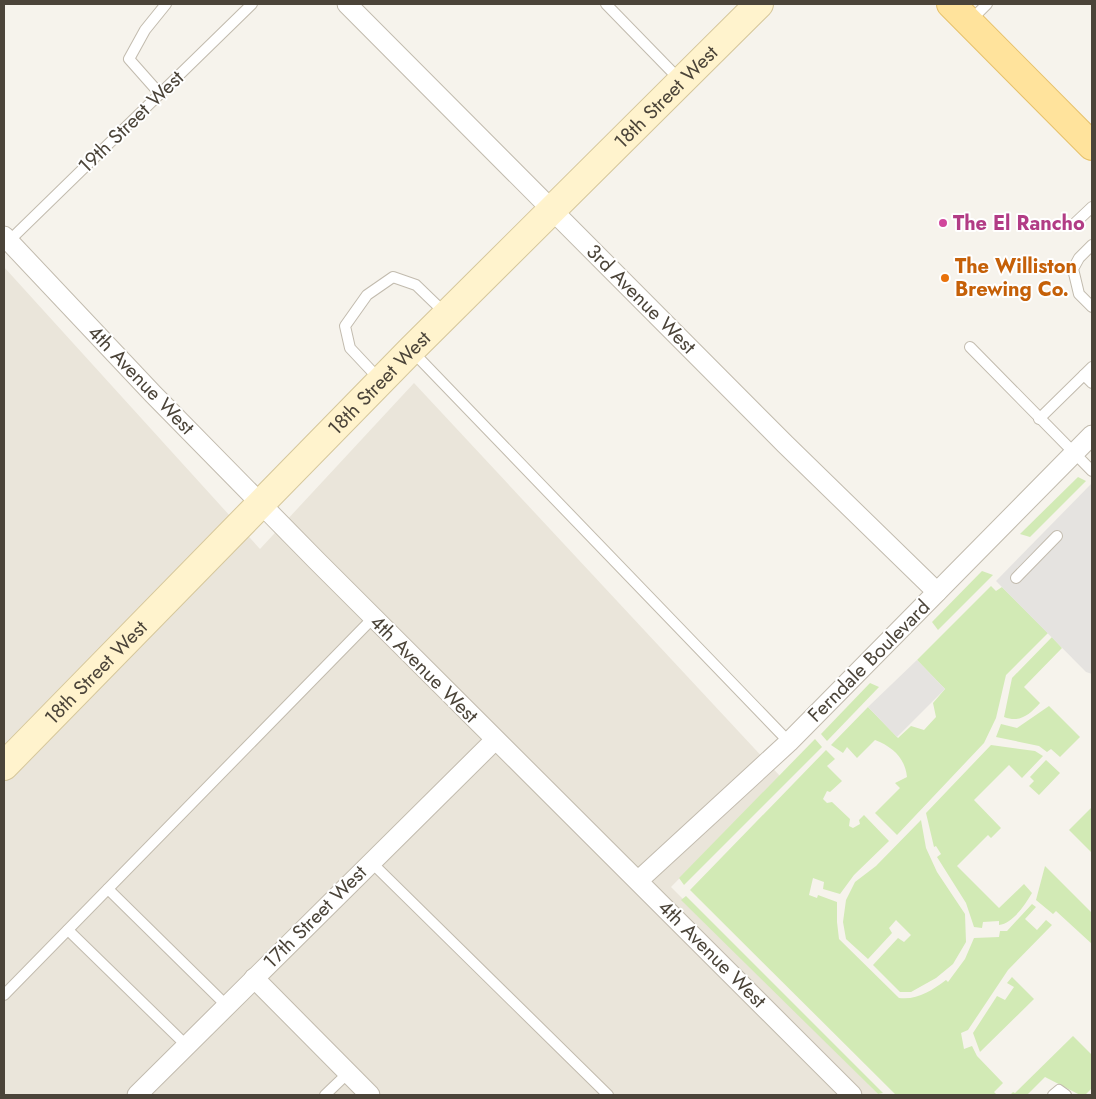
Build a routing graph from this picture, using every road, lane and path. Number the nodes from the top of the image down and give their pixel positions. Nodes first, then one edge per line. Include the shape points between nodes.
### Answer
1 (166, 4) edge
2 (252, 4) edge
3 (347, 4) edge
4 (606, 4) edge
5 (759, 4) edge
6 (969, 10) edge
7 (682, 82) junction
8 (160, 94) junction
9 (1092, 146) edge
10 (1092, 207) edge
11 (551, 210) junction
12 (1074, 224) dead end
13 (6, 238) edge
14 (1092, 245) edge
15 (1090, 301) edge
16 (446, 315) junction
17 (970, 347) dead end
18 (411, 350) junction
19 (1092, 367) edge
20 (1084, 375) junction
21 (381, 381) junction
22 (1092, 383) edge
23 (1039, 419) junction
24 (1092, 435) edge
25 (1074, 453) junction
26 (1092, 471) edge
27 (260, 504) junction
28 (1057, 536) dead end
29 (1016, 578) dead end
30 (937, 592) junction
31 (373, 618) junction
32 (496, 740) junction
33 (789, 742) junction
34 (4, 765) edge
35 (371, 862) junction
36 (639, 880) junction
37 (108, 889) junction
38 (68, 930) junction
39 (254, 978) junction
40 (4, 995) edge
41 (226, 1006) junction
42 (186, 1046) junction
43 (348, 1073) junction
44 (137, 1095) edge
45 (325, 1095) edge
46 (370, 1095) edge
47 (608, 1095) edge
48 (852, 1095) edge
49 (1053, 1095) edge
50 (1066, 1095) edge

1 - 8 lane via 145,30 129,59
2 - 8 lane, 19th Street West
3 - 11 street, 3rd Avenue West
4 - 7 lane
5 - 7 street, 18th Street West
6 - 9 main road
7 - 11 street, 18th Street West
8 - 13 lane, 19th Street West
10 - 12 lane
11 - 16 street, 18th Street West
11 - 30 street, 3rd Avenue West
13 - 27 street, 4th Avenue West
14 - 15 lane via 1073,270 1079,294
16 - 18 street, 18th Street West
16 - 21 lane via 416,285 393,277 367,295 345,326 350,348
17 - 23 lane
18 - 21 street, 18th Street West
18 - 33 lane
19 - 20 lane
20 - 22 lane
20 - 23 lane
21 - 27 street, 18th Street West
23 - 25 lane
24 - 25 street, Ferndale Boulevard
25 - 26 lane
25 - 30 street, Ferndale Boulevard
27 - 31 street, 4th Avenue West
27 - 34 street, 18th Street West
28 - 29 lane
30 - 33 street, Ferndale Boulevard
31 - 32 street, 4th Avenue West
31 - 37 lane
32 - 35 street, 17th Street West
32 - 36 street, 4th Avenue West
33 - 36 street, Ferndale Boulevard
35 - 39 street, 17th Street West
35 - 47 lane
36 - 48 street, 4th Avenue West
37 - 38 lane
37 - 41 lane
38 - 40 lane
38 - 42 lane
39 - 41 street, 17th Street West
39 - 43 street
41 - 42 street, 17th Street West
42 - 44 street, 17th Street West
43 - 45 lane
43 - 46 street
49 - 50 lane via 1058,1090

